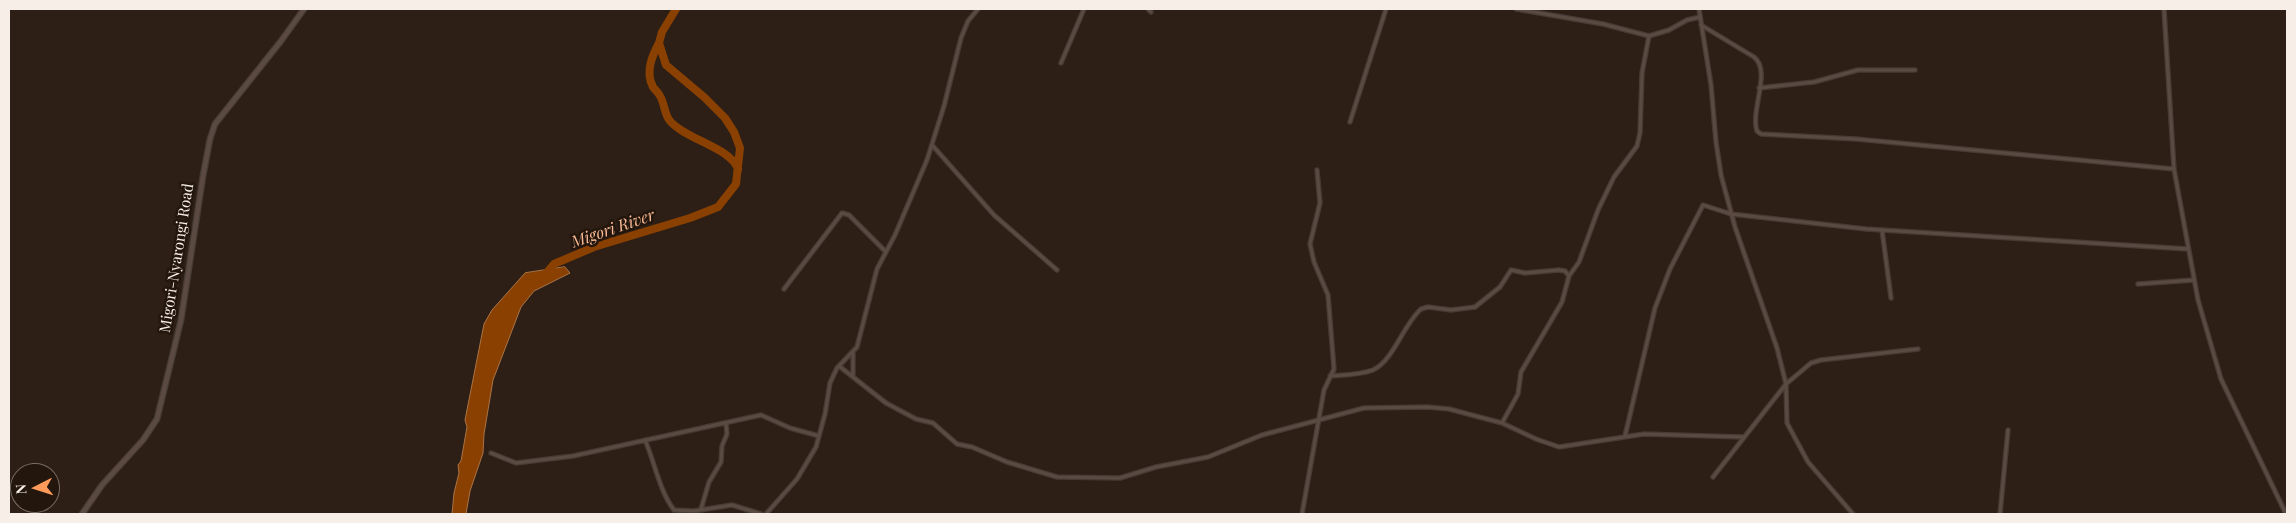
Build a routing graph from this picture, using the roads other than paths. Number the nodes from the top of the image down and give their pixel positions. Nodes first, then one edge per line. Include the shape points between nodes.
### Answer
1 (304, 9) edge
2 (978, 9) edge
3 (1084, 9) edge
4 (1148, 9) edge
5 (1386, 9) edge
6 (1516, 9) edge
7 (1699, 9) edge
8 (2164, 9) edge
9 (1152, 12) dead end
10 (1700, 17) junction
11 (1701, 25) junction
12 (1649, 36) junction
13 (1060, 63) dead end
14 (1915, 70) dead end
15 (1759, 88) junction
16 (1350, 122) dead end
17 (932, 145) junction
18 (2174, 169) junction
19 (1318, 170) dead end
20 (1731, 214) junction
21 (1882, 230) junction
22 (2188, 249) junction
23 (885, 251) junction
24 (1057, 270) dead end
25 (1569, 276) junction
26 (2194, 280) junction
27 (2138, 284) dead end
28 (784, 289) dead end
29 (1891, 298) dead end
30 (1918, 350) dead end
31 (853, 353) junction
32 (840, 366) junction
33 (853, 375) junction
34 (1329, 376) junction
35 (1786, 384) junction
36 (1318, 420) junction
37 (726, 423) junction
38 (1502, 423) junction
39 (2008, 430) dead end
40 (819, 436) junction
41 (1625, 436) junction
42 (1743, 437) junction
43 (645, 440) junction
44 (491, 453) dead end
45 (1713, 477) dead end
46 (701, 510) junction
47 (82, 514) edge
48 (761, 514) edge
49 (766, 514) edge
50 (1302, 514) edge
51 (1853, 514) edge
52 (2000, 514) edge
53 (2286, 514) edge

1 - 47 street, Migori-Nyarongi Road via 215,124 203,176 181,320 157,419
2 - 17 street via 968,21 961,38
3 - 13 street
4 - 9 street
5 - 16 street
6 - 12 street via 1603,24
7 - 10 street
8 - 18 street
10 - 11 street
10 - 12 street
11 - 15 street via 1758,60 1762,70
11 - 20 street via 1711,85 1716,150
12 - 25 street via 1640,89 1640,140 1614,176 1579,262
14 - 15 street via 1858,70 1814,82
15 - 18 street via 1755,125 1761,134 1856,139
17 - 23 street
17 - 24 street via 994,215
18 - 22 street
19 - 34 street via 1321,197 1310,244 1328,295 1334,364
20 - 21 street
20 - 35 street via 1777,348
20 - 41 street via 1702,206 1672,264 1655,308
21 - 22 street
21 - 29 street
22 - 26 street
23 - 28 street via 843,212
23 - 31 street via 874,277
25 - 34 street via 1559,270 1525,273 1511,270 1500,287 1475,307 1421,309 1374,369
25 - 38 street via 1562,302 1522,368 1518,394
26 - 27 street
26 - 53 street via 2201,315 2222,378
30 - 35 street via 1816,361
31 - 32 street
31 - 33 street
32 - 33 street
32 - 40 street via 830,383
33 - 36 street via 886,403 916,419 934,424 957,444 1057,477 1120,478 1208,457 1256,437
34 - 36 street
35 - 42 street
35 - 51 street via 1790,433 1812,467
36 - 38 street via 1364,408 1427,407 1454,410
36 - 50 street
37 - 40 street via 762,415 790,428
37 - 43 street
37 - 46 street via 721,462 709,482
38 - 41 street via 1558,447
39 - 52 street
40 - 49 street via 816,448 797,479
41 - 42 street
42 - 45 street
43 - 44 street via 524,463
43 - 46 street via 672,508 680,512
46 - 48 street via 732,505

